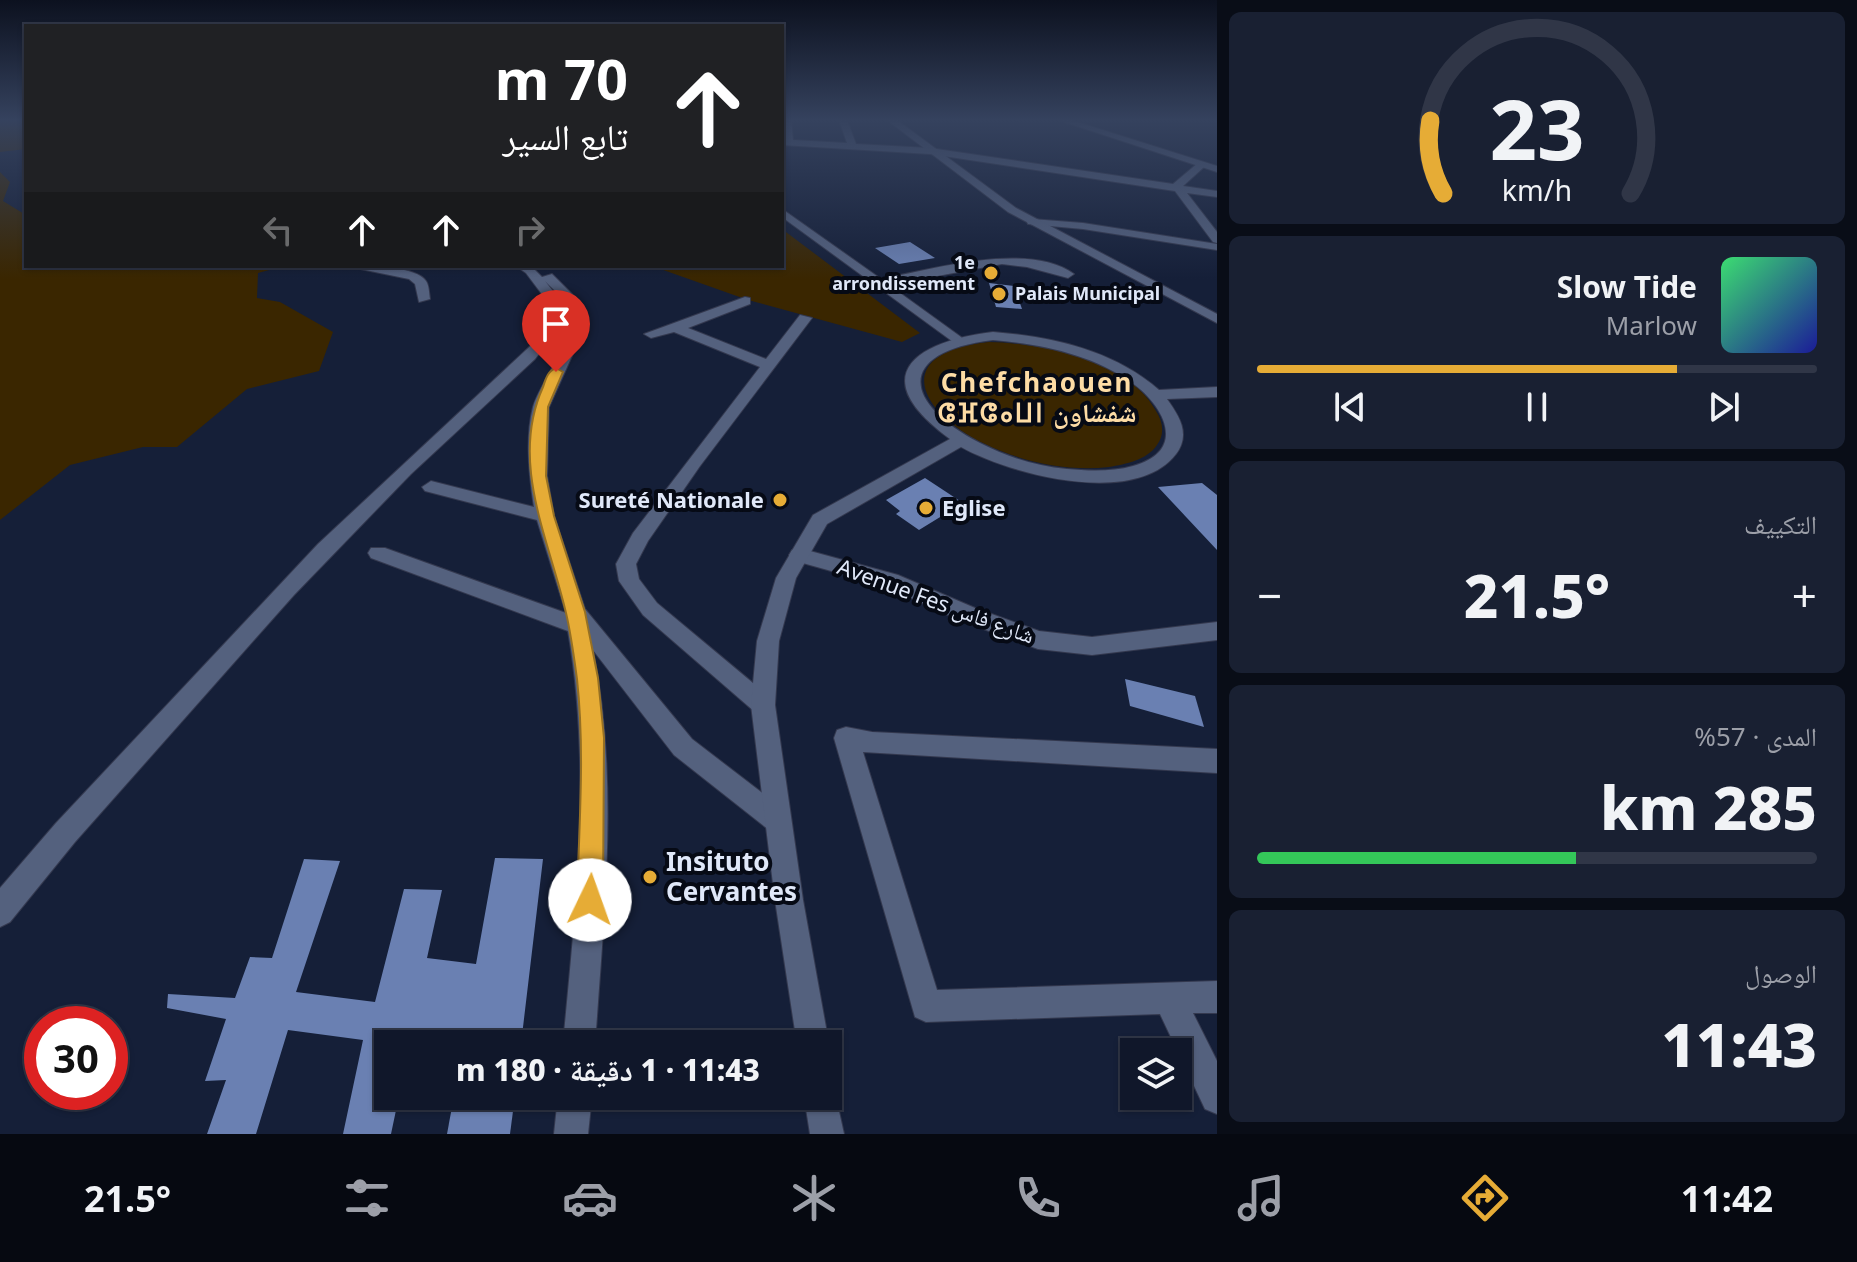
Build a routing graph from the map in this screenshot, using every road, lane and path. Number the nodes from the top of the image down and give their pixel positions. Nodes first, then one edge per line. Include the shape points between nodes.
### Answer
1 (959, 173) edge
2 (1085, 173) edge
3 (1192, 173) edge
4 (1177, 186) junction
5 (1217, 194) edge
6 (784, 213) edge
7 (1032, 222) junction
8 (1217, 240) edge
9 (1217, 247) edge
10 (364, 268) edge
11 (526, 268) edge
12 (1068, 274) dead end
13 (879, 283) junction
14 (424, 299) dead end
15 (745, 301) dead end
16 (805, 318) dead end
17 (1217, 319) edge
18 (675, 327) junction
19 (651, 334) dead end
20 (956, 340) junction
21 (769, 365) junction
22 (1217, 392) edge
23 (1156, 395) junction
24 (961, 440) junction
25 (431, 487) dead end
26 (545, 516) junction
27 (378, 553) dead end
28 (799, 555) junction
29 (577, 619) junction
30 (1217, 631) edge
31 (763, 705) junction
32 (1217, 761) edge
33 (778, 821) junction
34 (3, 898) edge
35 (1217, 997) edge
36 (1169, 998) junction
37 (580, 1030) edge
38 (811, 1030) edge
39 (1217, 1097) edge
40 (574, 1110) edge
41 (823, 1110) edge
42 (571, 1134) edge
43 (827, 1134) edge

1 - 7 street
2 - 4 street
3 - 4 street
4 - 5 street
4 - 8 street
6 - 13 street
7 - 9 street
7 - 17 street
10 - 14 street via 413,276 421,283
11 - 26 street via 559,286 576,306 578,317 541,407 538,476
11 - 34 street via 560,309 559,318 527,360 335,537
12 - 13 street via 1002,260
13 - 20 street
15 - 18 street
16 - 21 street
18 - 19 street
18 - 21 street
20 - 23 street via 1014,337 1067,347 1116,367
20 - 24 street via 918,359 911,383 925,411
21 - 31 street via 654,517 630,554 626,571 650,609
22 - 23 street
23 - 24 street via 1173,420 1174,444 1154,464 1137,471 1063,474 1008,461
24 - 28 street via 828,513
25 - 26 street
26 - 29 street
27 - 29 street
28 - 30 street, Avenue Fes شارع فاس via 891,580 1038,640 1092,646
28 - 31 street via 786,578 768,641
29 - 33 street via 683,747
29 - 37 street via 593,738 592,871
31 - 33 street
32 - 36 street via 846,738 926,1006
33 - 38 street
35 - 36 street
36 - 39 street
40 - 42 street
41 - 43 street

